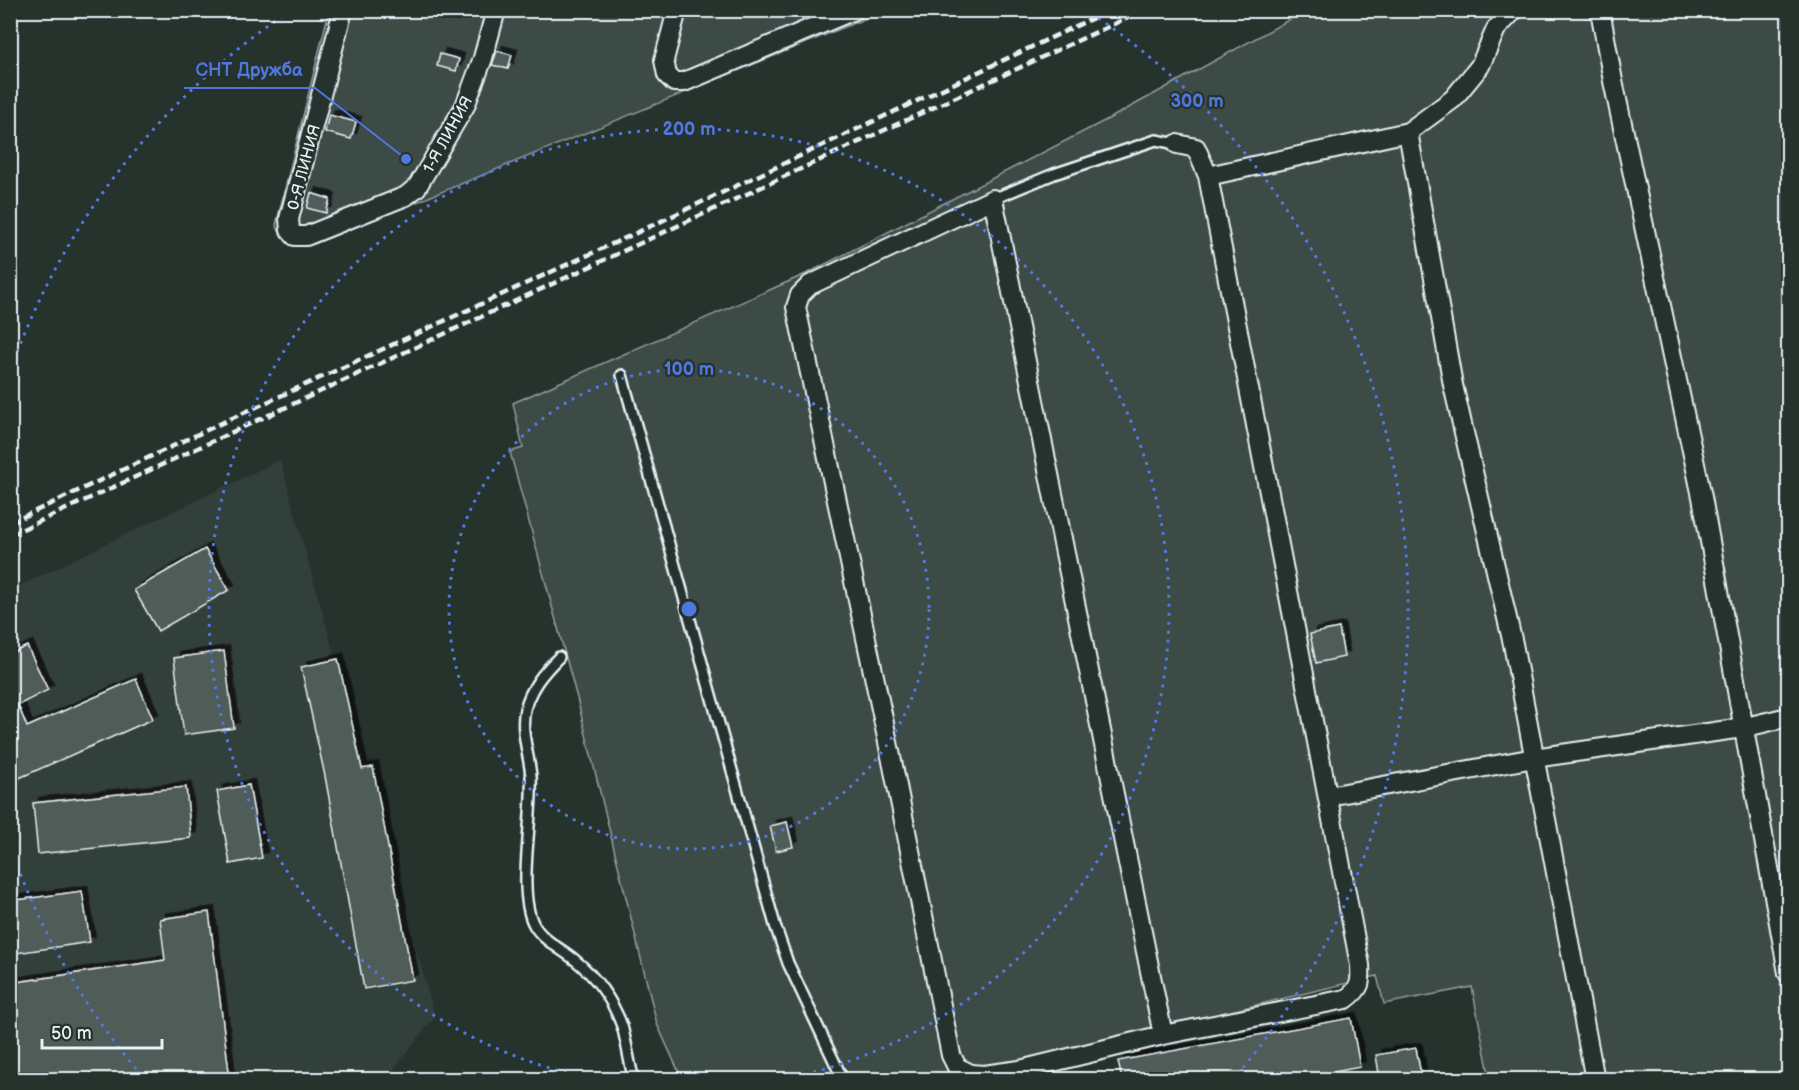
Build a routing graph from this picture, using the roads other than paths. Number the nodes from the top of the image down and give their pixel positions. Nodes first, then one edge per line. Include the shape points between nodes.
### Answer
1 (343, 10) edge
2 (496, 10) edge
3 (677, 10) edge
4 (854, 10) edge
5 (1514, 10) edge
6 (1600, 10) edge
7 (1408, 132) junction
8 (1177, 144) joint
9 (1208, 176) junction
10 (417, 187) joint
11 (993, 199) junction
12 (622, 375) dead end
13 (559, 657) dead end
14 (1788, 717) edge
15 (1742, 728) junction
16 (1534, 758) junction
17 (1329, 796) junction
18 (1788, 974) edge
19 (1163, 1035) junction
20 (1023, 1075) edge
21 (634, 1080) edge
22 (843, 1080) edge
23 (1595, 1080) edge

1 - 10 street, 0-Я ЛИНИЯ via 289,219 290,230 295,236 306,236 406,196
2 - 10 street, 1-Я ЛИНИЯ via 465,105
3 - 4 street via 664,60 667,75 674,82 684,82
5 - 7 street via 1496,29 1480,66 1453,99
6 - 15 street via 1702,497
7 - 9 street
7 - 16 street via 1453,385 1513,644
8 - 9 street via 1196,148
8 - 11 lane via 1156,140
9 - 17 street
11 - 19 street
11 - 20 street via 810,285 800,295 796,307 951,1054 957,1067 971,1074
12 - 22 lane via 775,925 788,963
13 - 21 lane via 532,689 525,711 523,729 531,779 526,891 529,912 535,927 575,960 605,992 621,1024
14 - 15 street
15 - 16 street
15 - 18 street
16 - 17 street
16 - 23 street
17 - 19 street via 1360,965 1361,981 1356,992 1346,999
19 - 20 street

